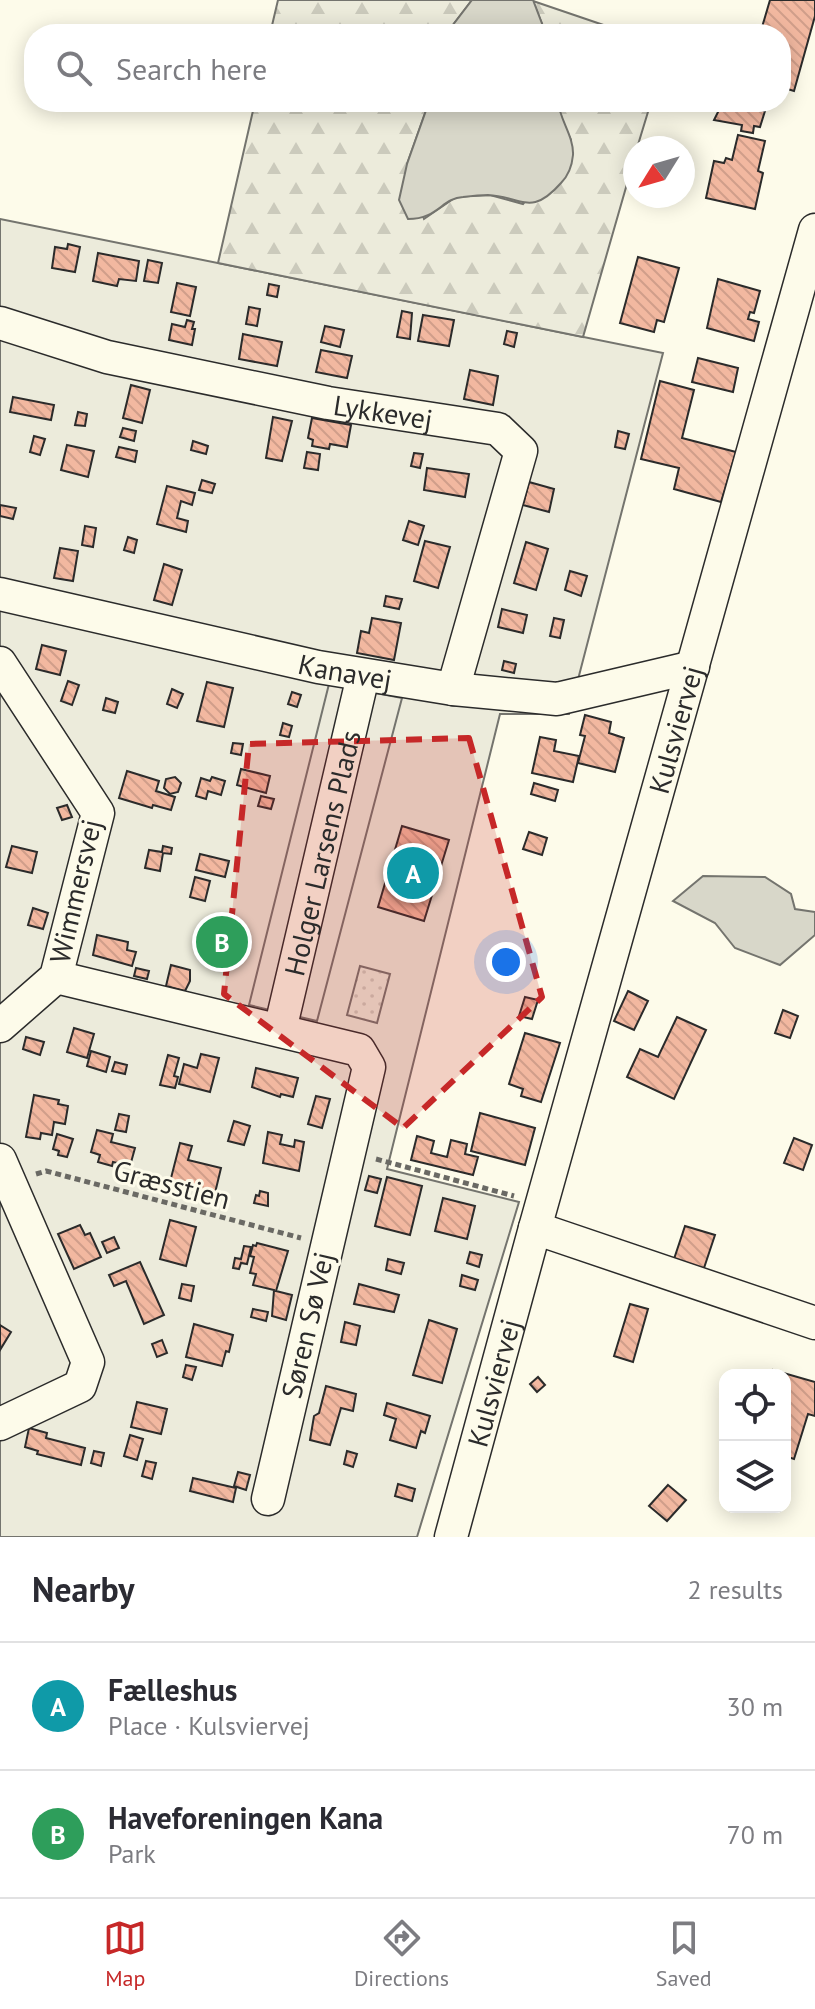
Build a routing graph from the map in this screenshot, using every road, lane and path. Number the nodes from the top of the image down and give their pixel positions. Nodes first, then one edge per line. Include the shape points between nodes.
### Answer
1 (815, 230) edge
2 (0, 323) edge
3 (0, 594) edge
4 (0, 663) edge
5 (693, 667) junction
6 (363, 676) junction
7 (453, 689) junction
8 (56, 977) junction
9 (0, 1026) edge
10 (280, 1030) junction
11 (348, 1151) junction
12 (4, 1172) edge
13 (538, 1216) junction
14 (325, 1245) junction
15 (815, 1323) edge
16 (0, 1424) edge
17 (268, 1499) dead end
18 (451, 1537) edge

1 - 5 street, Kulsviervej
2 - 7 street, Lykkevej via 122,360 328,403 498,429 521,451
3 - 6 street, Kanavej
4 - 8 street, Wimmersvej via 98,813
5 - 7 street, Kanavej via 557,699
5 - 13 street, Kulsviervej
6 - 7 street, Kanavej
6 - 10 street, Holger Larsens Plads
8 - 9 street, Wimmersvej
8 - 10 street, Søren Sø Vej
10 - 11 street, Søren Sø Vej via 359,1050 369,1067
11 - 13 path
11 - 14 street, Søren Sø Vej
12 - 14 path, Græsstien via 46,1171
12 - 16 street via 88,1362 80,1386
13 - 15 street
13 - 18 street, Kulsviervej
14 - 17 street, Søren Sø Vej

